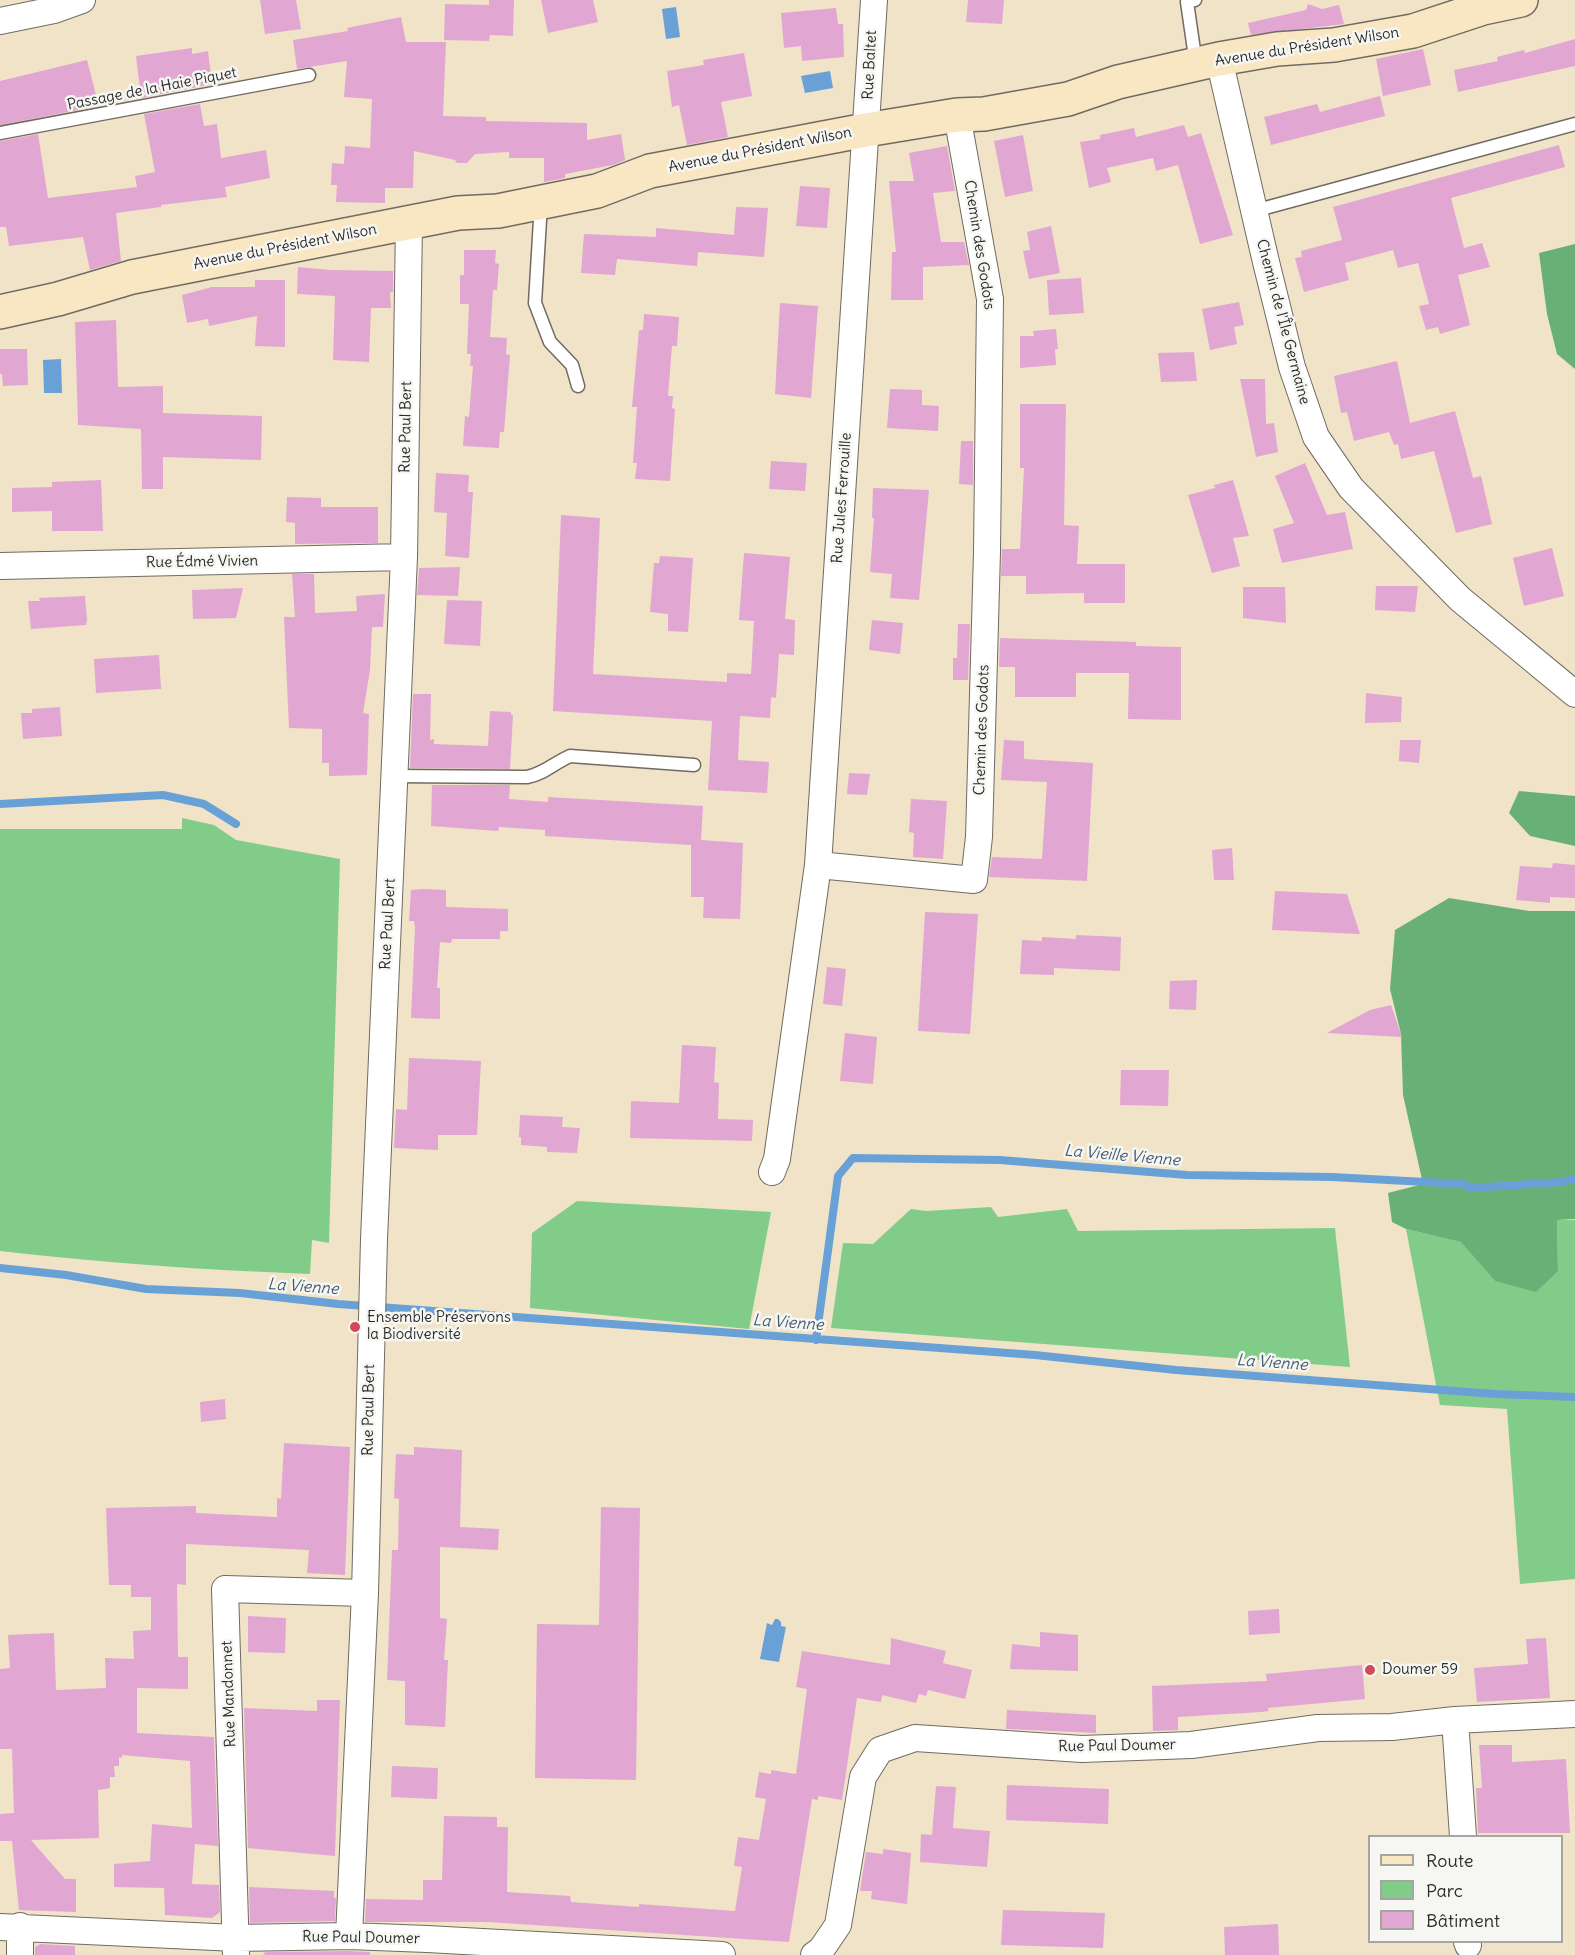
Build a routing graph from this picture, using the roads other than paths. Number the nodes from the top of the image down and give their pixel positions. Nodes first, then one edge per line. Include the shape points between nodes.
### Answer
1 (82, 0) edge
2 (874, 0) edge
3 (1195, 0) edge
4 (1521, 0) edge
5 (0, 21) edge
6 (1208, 62) junction
7 (309, 75) dead end
8 (957, 115) junction
9 (1575, 124) edge
10 (866, 130) junction
11 (0, 133) edge
12 (541, 202) junction
13 (1254, 211) junction
14 (409, 222) junction
15 (0, 312) edge
16 (578, 386) dead end
17 (404, 557) junction
18 (0, 566) edge
19 (1575, 694) edge
20 (694, 765) dead end
21 (394, 776) junction
22 (818, 865) junction
23 (772, 1172) dead end
24 (365, 1593) junction
25 (1575, 1714) edge
26 (1455, 1720) junction
27 (1463, 1835) edge
28 (10, 1927) edge
29 (349, 1936) junction
30 (236, 1946) edge
31 (427, 1947) edge
32 (661, 1953) edge
33 (20, 1955) edge
34 (722, 1955) edge
35 (814, 1955) edge

1 - 5 street
2 - 10 street, Rue Baltet
3 - 6 lane via 1187,2
4 - 6 street, Avenue du Président Wilson via 1413,31
6 - 8 street, Avenue du Président Wilson via 1118,82 1068,99
6 - 13 street, Chemin de l'Île Germaine
7 - 11 lane, Passage de la Haie Piquet
8 - 10 street, Avenue du Président Wilson
8 - 22 street, Chemin des Godots via 990,299 987,564 979,837 974,880
9 - 13 lane
10 - 12 street, Avenue du Président Wilson via 650,171 597,191
10 - 22 street, Rue Jules Ferrouille
12 - 14 street, Avenue du Président Wilson
12 - 16 lane via 535,303 550,342 573,365
13 - 19 street, Chemin de l'Île Germaine via 1292,367 1316,437 1351,488 1460,599
14 - 15 street, Avenue du Président Wilson via 132,277
14 - 17 street, Rue Paul Bert
17 - 18 street, Rue Édmé Vivien
17 - 21 street, Rue Paul Bert
20 - 21 lane via 570,756 541,775 527,777
21 - 24 street, Rue Paul Bert via 372,1305
22 - 23 street via 777,1159
24 - 29 street, Rue Paul Bert
24 - 30 street, Rue Mandonnet via 225,1589
25 - 26 street, Rue Paul Doumer
26 - 27 street
26 - 35 street, Rue Paul Doumer via 1392,1727 1318,1728 1191,1745 1082,1749 915,1738 880,1750 863,1777 838,1925
28 - 30 street, Rue Paul Doumer
28 - 33 street
29 - 30 street, Rue Paul Doumer
29 - 31 street, Rue Paul Doumer
31 - 32 street, Rue Paul Doumer
32 - 34 street, Rue Paul Doumer

